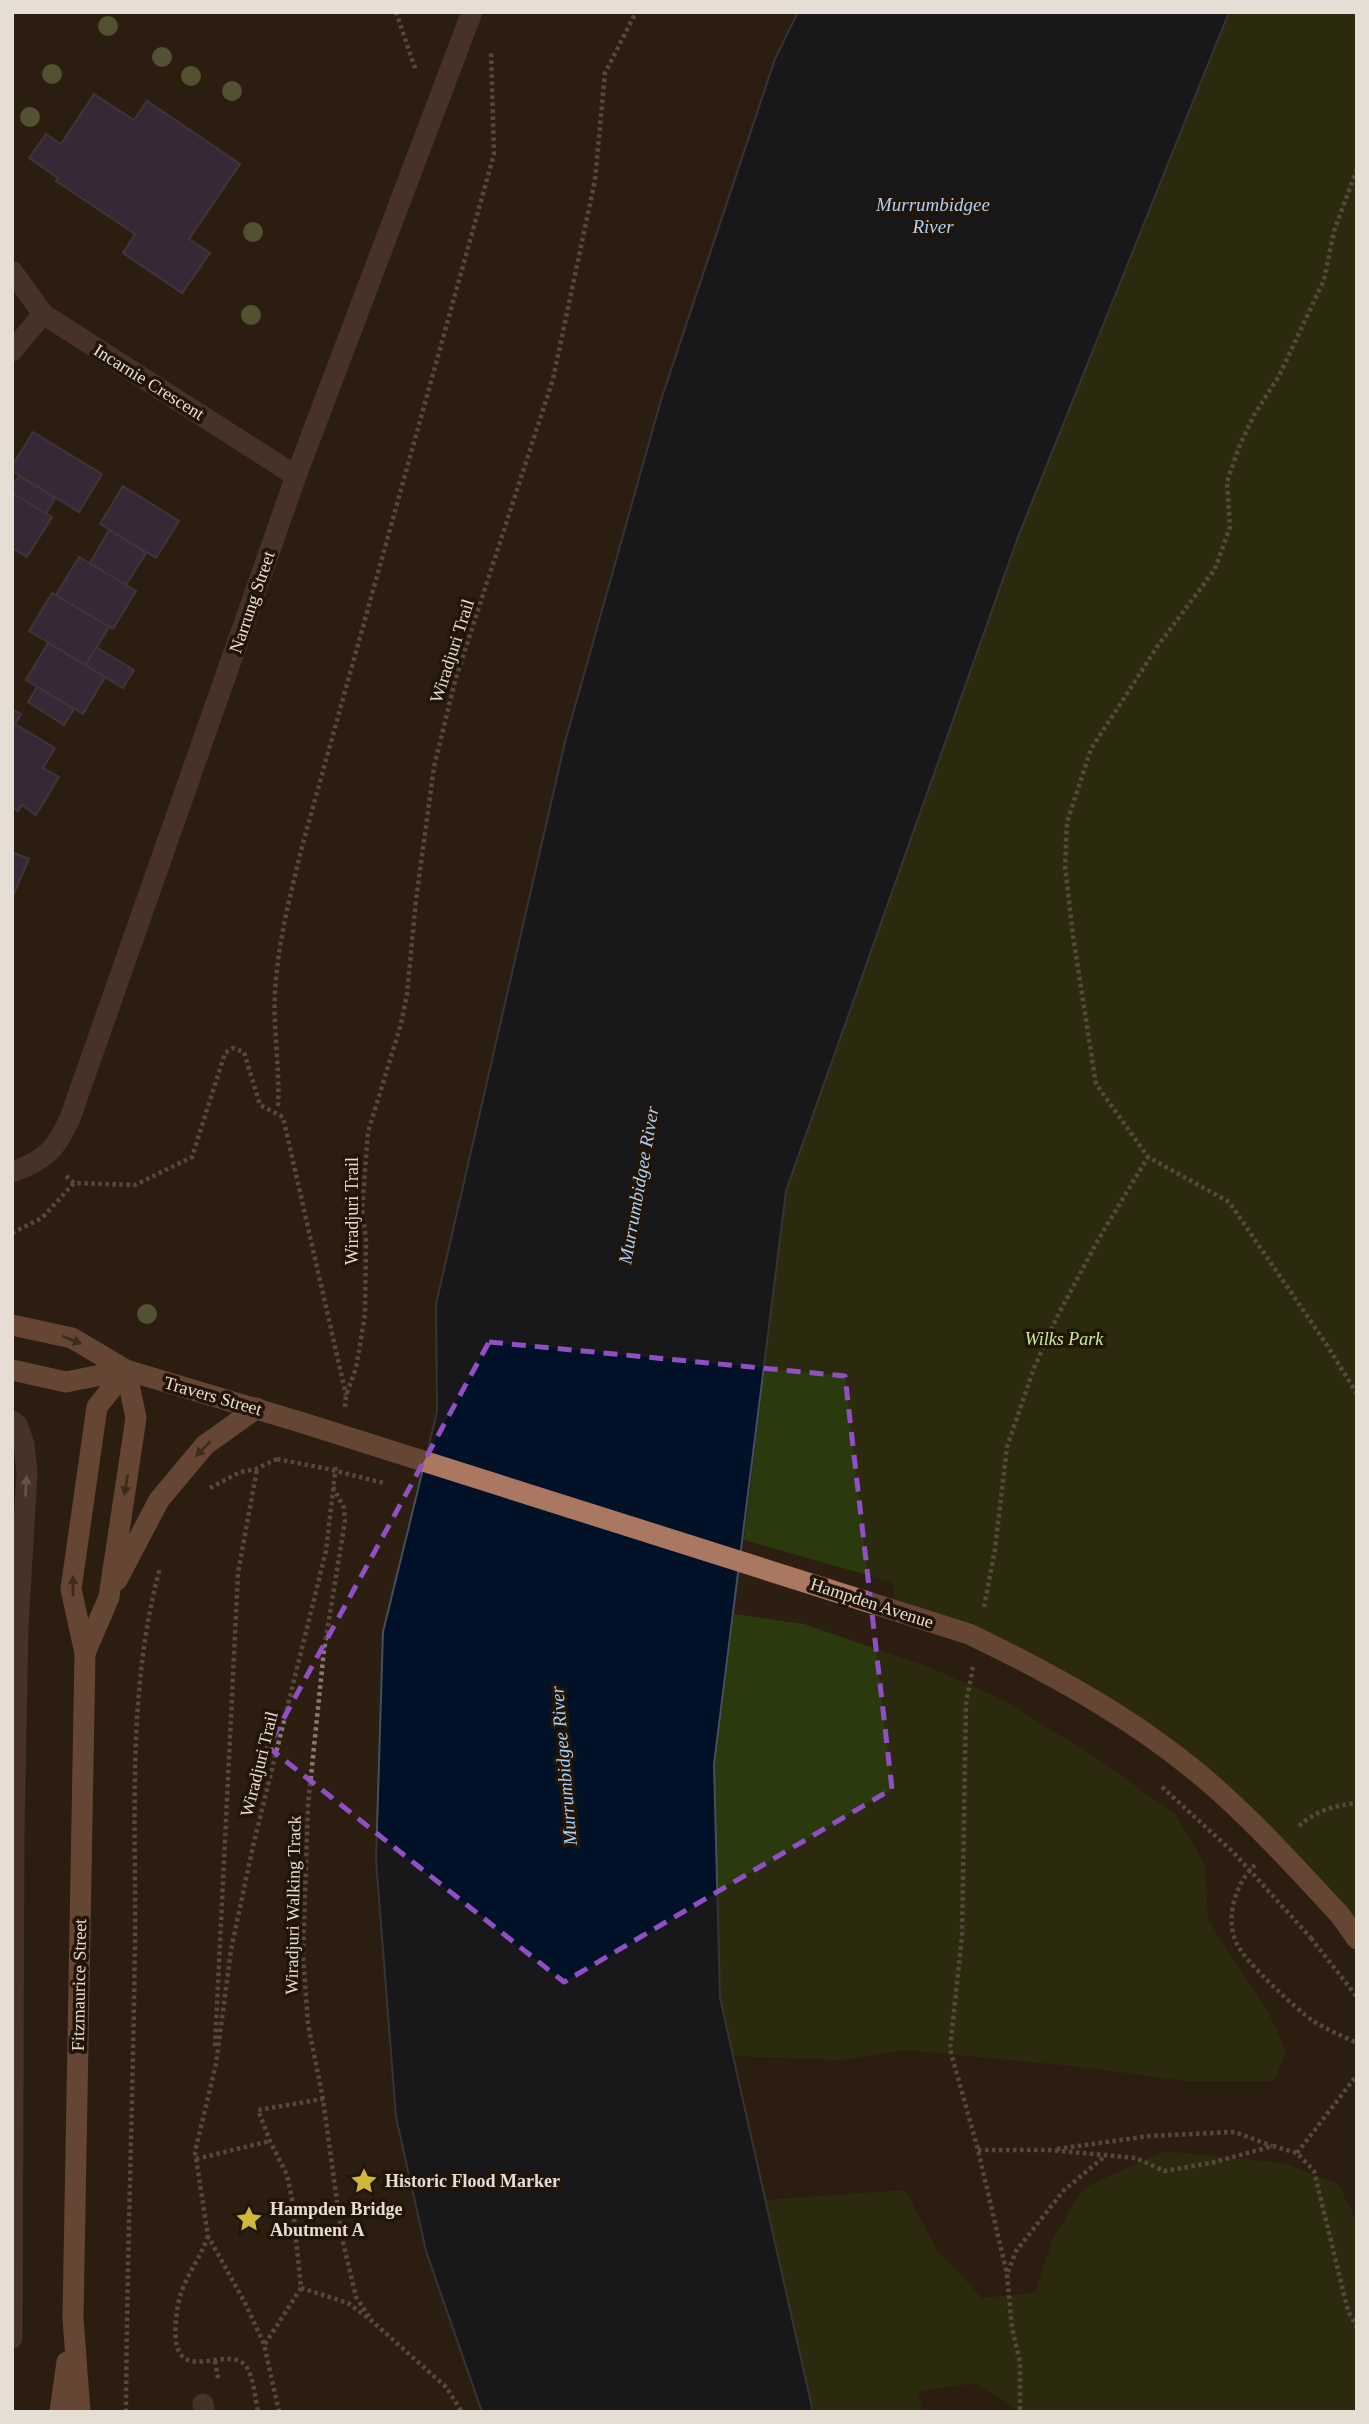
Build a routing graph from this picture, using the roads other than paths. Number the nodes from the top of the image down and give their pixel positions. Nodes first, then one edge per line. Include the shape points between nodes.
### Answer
1 (472, 12) edge
2 (12, 271) edge
3 (43, 314) junction
4 (12, 351) edge
5 (296, 476) junction
6 (12, 1172) edge
7 (12, 1325) edge
8 (12, 1370) edge
9 (126, 1370) junction
10 (257, 1408) junction
11 (300, 1422) joint
12 (14, 1423) edge
13 (109, 1597) junction
14 (85, 1653) junction
15 (1357, 1939) edge
16 (73, 2318) junction
17 (12, 2338) edge
18 (60, 2412) edge
19 (80, 2412) edge

1 - 5 street, Narrung Street
2 - 3 street
3 - 4 street
3 - 5 street, Incarnie Crescent
5 - 6 street, Narrung Street via 70,1118 44,1158
7 -> 9 main road, Travers Street via 72,1338
8 - 9 main road, Travers Street via 66,1382
9 - 10 main road, Travers Street
9 -> 13 main road, Fitzmaurice Street via 136,1418
14 -> 9 main road, Fitzmaurice Street via 71,1589 96,1407
10 - 11 main road, Travers Street
10 -> 13 main road via 205,1446 159,1500
11 - 15 main road, Hampden Avenue, bridge via 969,1634 1031,1664 1098,1702 1220,1792 1278,1847
17 -> 12 street via 14,1829 27,1472 24,1444
13 - 14 main road, Fitzmaurice Street
14 - 16 main road, Fitzmaurice Street
16 - 18 main road, Fitzmaurice Street
16 - 19 main road, Fitzmaurice Street

